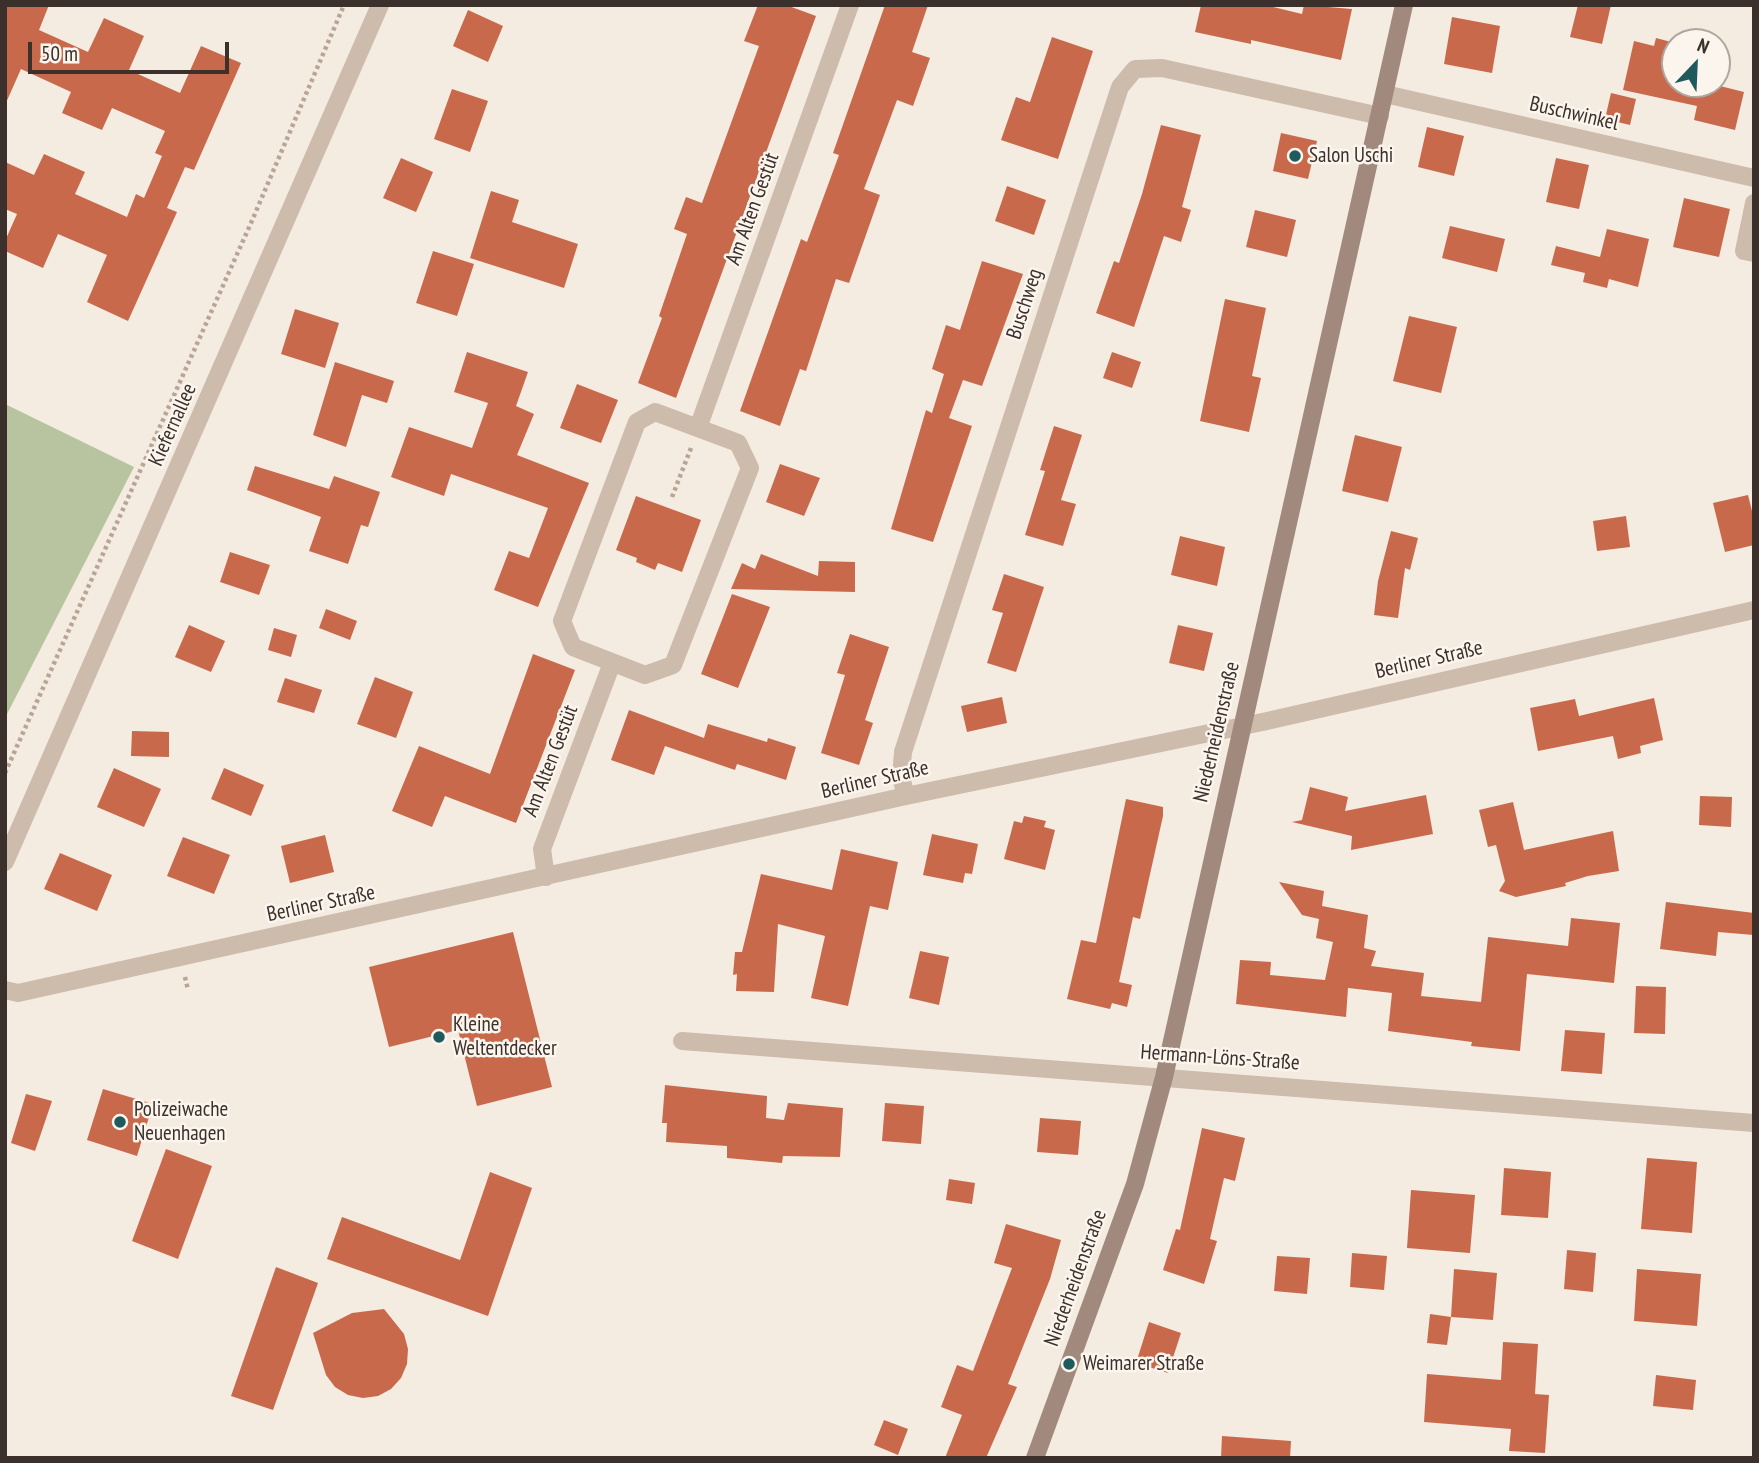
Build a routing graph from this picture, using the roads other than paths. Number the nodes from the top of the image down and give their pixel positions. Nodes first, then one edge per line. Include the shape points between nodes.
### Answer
1 (380, 5) edge
2 (850, 5) edge
3 (1404, 5) edge
4 (1385, 94) junction
5 (1380, 116) junction
6 (1754, 178) edge
7 (1754, 203) edge
8 (1754, 253) edge
9 (698, 428) junction
10 (1754, 610) edge
11 (612, 663) junction
12 (1241, 726) junction
13 (906, 796) junction
14 (5, 862) edge
15 (546, 877) junction
16 (5, 990) edge
17 (682, 1041) dead end
18 (1164, 1077) junction
19 (1754, 1123) edge
20 (1035, 1458) edge

1 - 14 street, Kiefernallee
2 - 9 street, Am Alten Gestüt
3 - 4 street, Niederheidenstraße
4 - 5 street, Niederheidenstraße
4 - 6 street, Buschwinkel
5 - 12 street, Niederheidenstraße
5 - 13 street, Buschweg via 1162,68 1135,69 1120,87 903,752 901,777
7 - 8 street via 1744,251
9 - 11 street via 738,443 750,468 673,665 645,675
9 - 11 street via 655,412 637,422 566,609 562,621 573,647
10 - 12 street, Berliner Straße
11 - 15 street, Am Alten Gestüt via 542,849
12 - 13 street, Berliner Straße
12 - 18 street, Niederheidenstraße
13 - 15 street, Berliner Straße
15 - 16 street, Berliner Straße via 18,993
17 - 18 street, Hermann-Löns-Straße
18 - 19 street, Hermann-Löns-Straße
18 - 20 street, Niederheidenstraße via 1135,1184

